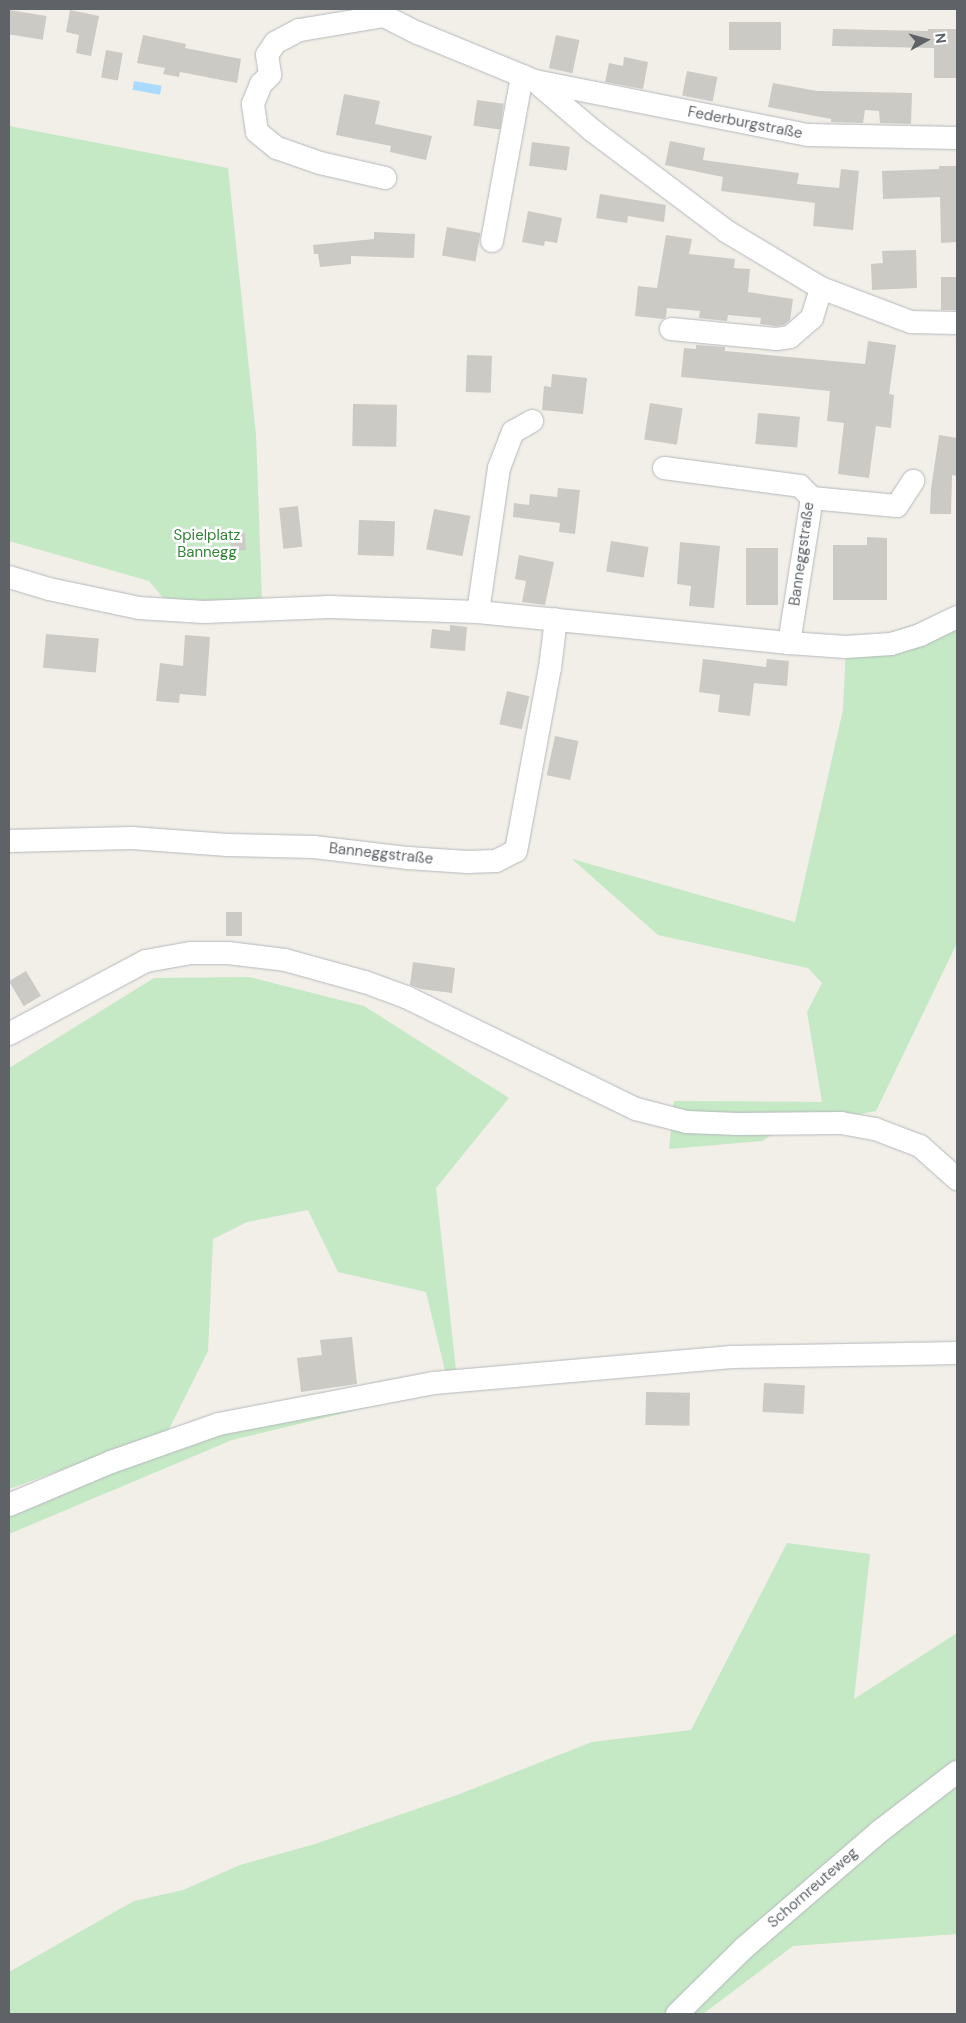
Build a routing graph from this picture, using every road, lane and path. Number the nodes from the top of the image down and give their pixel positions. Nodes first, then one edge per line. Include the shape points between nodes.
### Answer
1 (383, 12) edge
2 (528, 78) junction
3 (957, 138) edge
4 (385, 178) dead end
5 (492, 241) dead end
6 (821, 288) junction
7 (957, 323) edge
8 (671, 329) dead end
9 (532, 421) dead end
10 (664, 468) dead end
11 (913, 481) dead end
12 (812, 498) junction
13 (9, 577) edge
14 (478, 612) junction
15 (957, 617) edge
16 (556, 619) junction
17 (789, 643) junction
18 (9, 841) edge
19 (9, 1034) edge
20 (957, 1179) edge
21 (957, 1353) edge
22 (9, 1504) edge
23 (957, 1772) edge
24 (677, 2014) edge

1 - 2 street, Federburgstraße via 418,33
1 - 4 street via 299,30 275,43 268,54 270,75 261,84 253,104 257,132 277,148
2 - 3 street, Federburgstraße via 808,135
2 - 5 street
2 - 6 street, Federburgstraße via 726,231
6 - 7 street, Federburgstraße via 911,322
6 - 8 street via 812,318 790,337 776,340
9 - 14 street via 513,432 499,468
10 - 12 street, Banneggstraße via 800,486
11 - 12 street via 897,506
12 - 17 street, Banneggstraße
13 - 14 street via 48,589 139,608 204,612 330,607
14 - 16 street
15 - 17 street via 920,635 891,644 846,647
16 - 17 street
16 - 18 street, Banneggstraße via 516,851 496,860 467,862 314,847 132,838
19 - 20 street via 146,961 191,953 228,953 285,960 406,997 636,1109 687,1122 841,1123 875,1129 920,1146
21 - 22 street via 732,1357 434,1383 219,1424 111,1462
23 - 24 street, Schornreuteweg via 880,1831 744,1948

